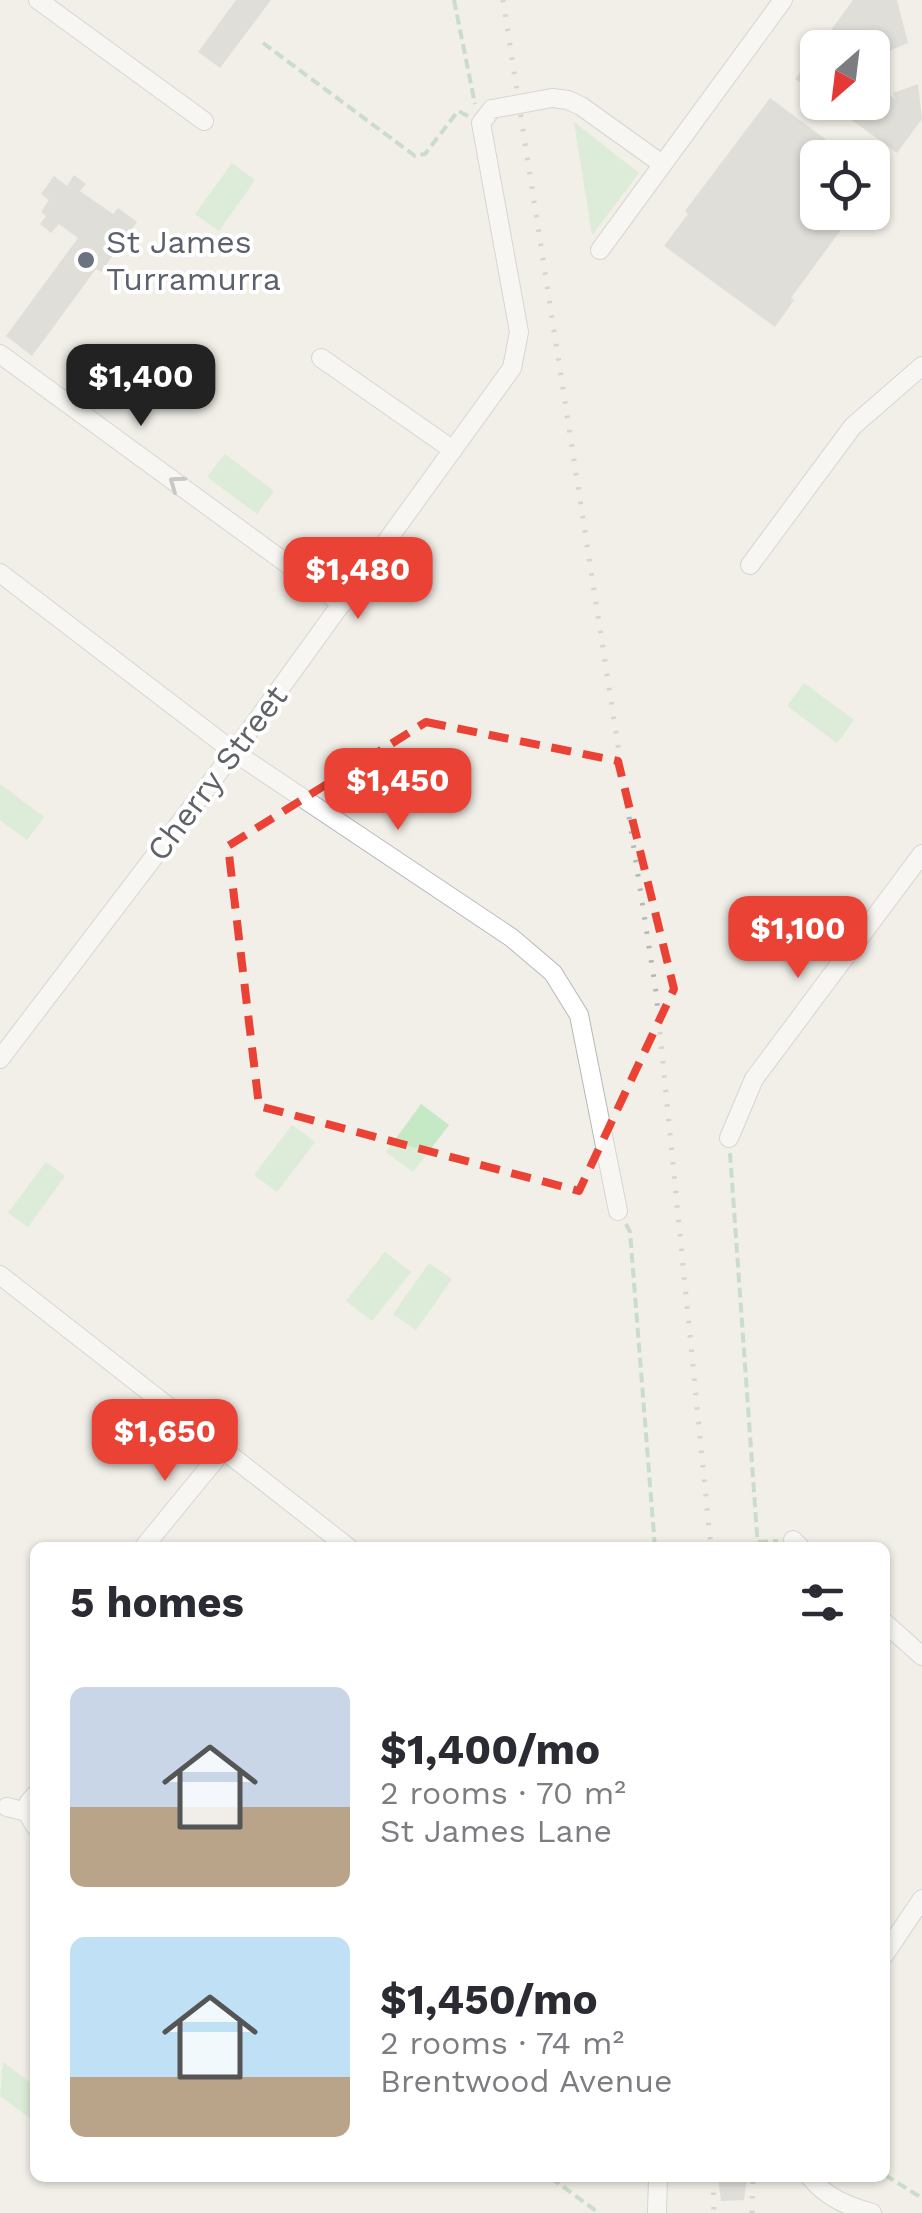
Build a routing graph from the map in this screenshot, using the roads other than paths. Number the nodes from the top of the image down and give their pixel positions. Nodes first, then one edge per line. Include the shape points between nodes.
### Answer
1 (38, 0) edge
2 (784, 0) edge
3 (204, 121) dead end
4 (662, 164) junction
5 (600, 250) dead end
6 (0, 354) edge
7 (321, 358) dead end
8 (922, 366) edge
9 (453, 450) junction
10 (750, 565) dead end
11 (0, 573) edge
12 (342, 604) junction
13 (234, 752) junction
14 (922, 854) edge
15 (0, 1059) edge
16 (729, 1138) road end
17 (618, 1211) road end
18 (0, 1275) edge
19 (223, 1450) junction
20 (148, 1542) edge
21 (341, 1542) edge
22 (890, 1627) edge
23 (922, 1656) edge
24 (6, 1806) dead end
25 (30, 1811) edge
26 (922, 1899) edge
27 (890, 1947) edge
28 (658, 2182) edge
29 (814, 2182) edge
30 (658, 2213) edge
31 (872, 2213) edge

1 - 3 street
2 - 4 street
4 - 5 street
4 - 9 street, Cherry Street, bridge via 568,100 552,98 486,116 519,332 512,368
12 -> 6 street
7 - 9 street
8 - 10 street via 853,426
9 - 12 street, Cherry Street
11 - 13 street
12 - 13 street, Cherry Street
13 - 15 street, Cherry Street
13 - 17 street via 554,973 579,1015
14 - 16 street via 754,1079
18 - 19 street
19 - 20 street
19 - 21 street
22 - 23 street
24 - 25 street
26 - 27 street
28 - 30 street
29 - 31 street via 831,2197

